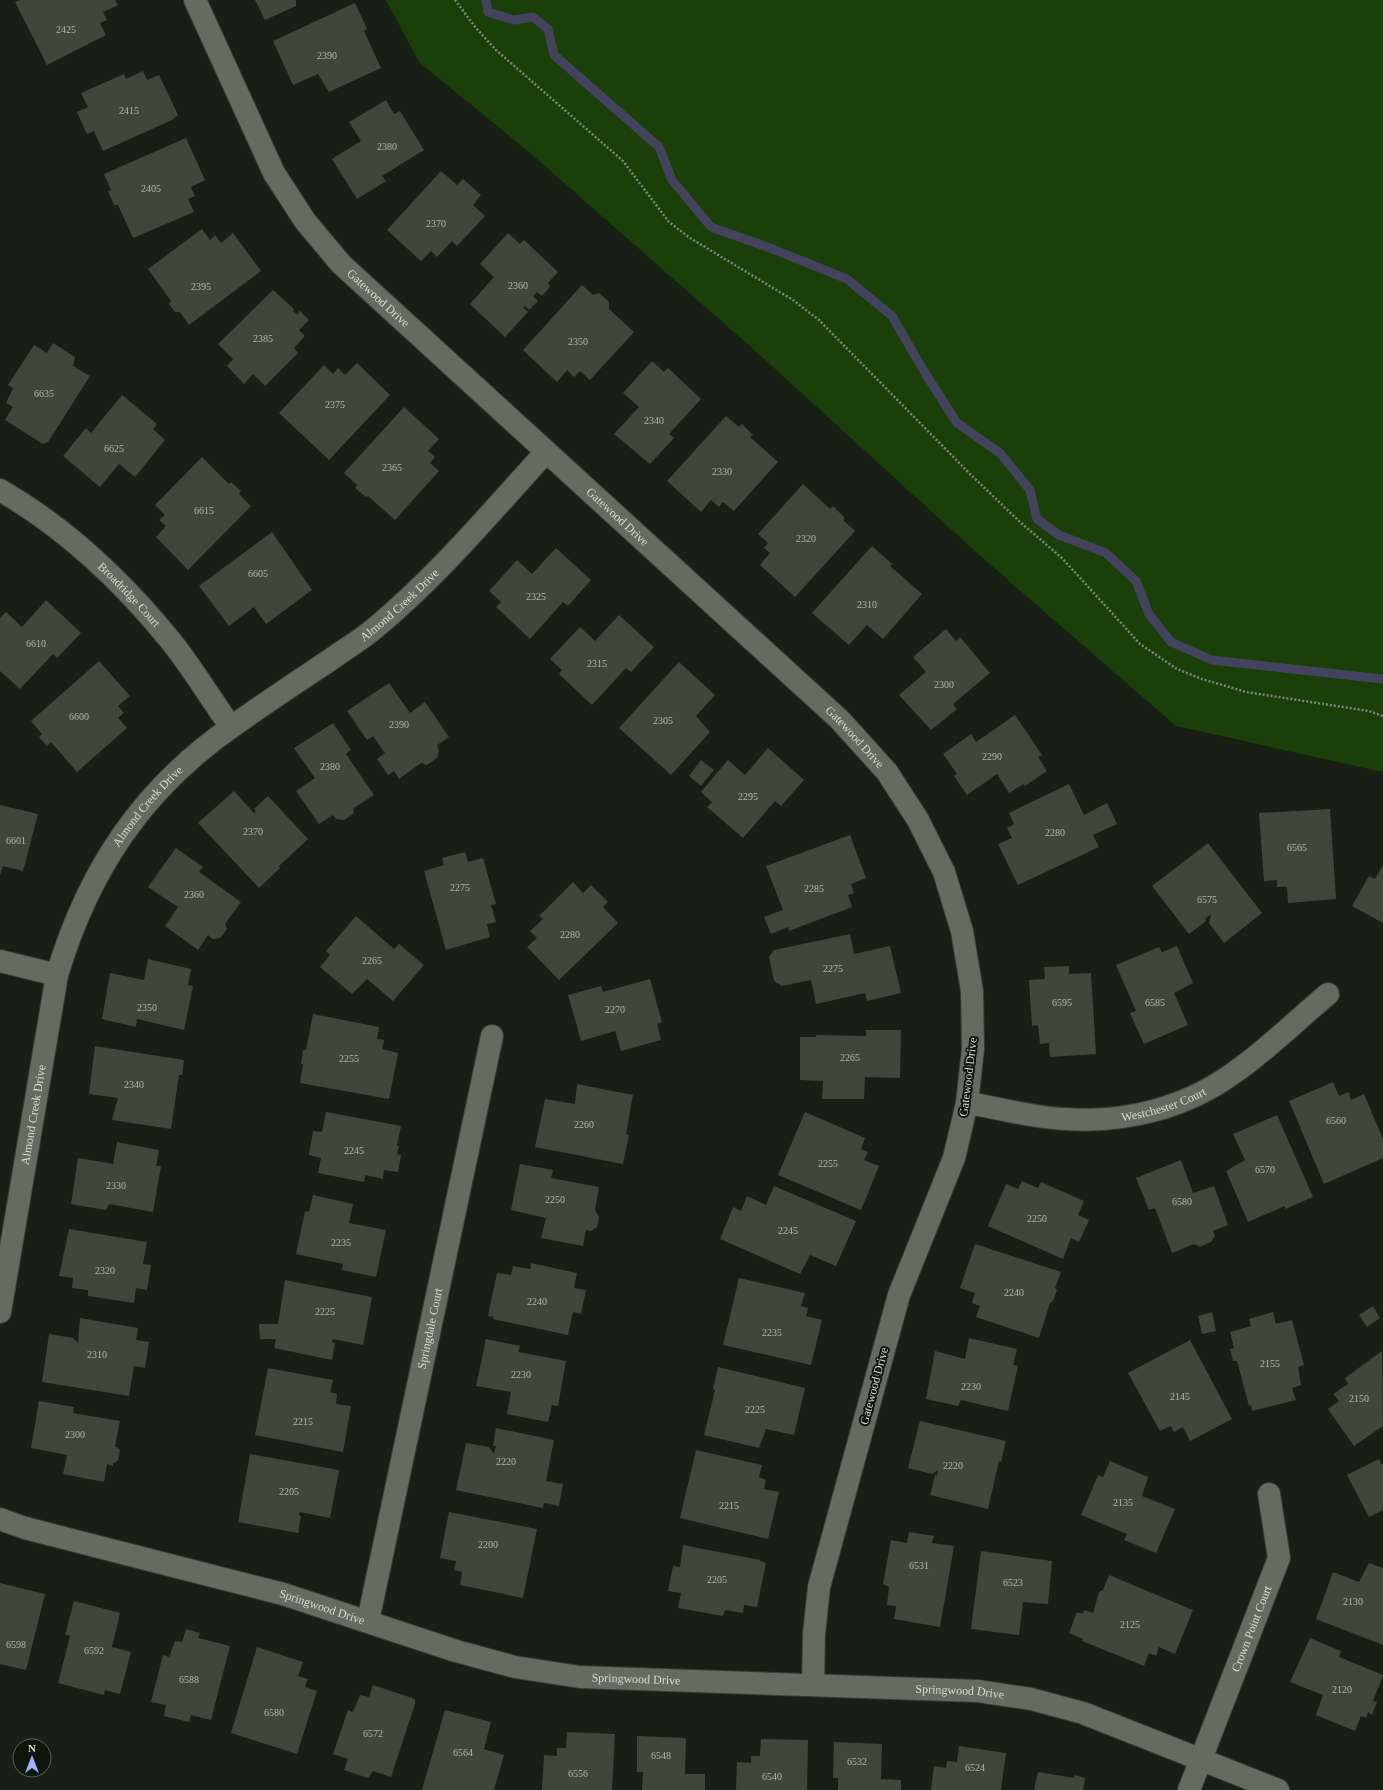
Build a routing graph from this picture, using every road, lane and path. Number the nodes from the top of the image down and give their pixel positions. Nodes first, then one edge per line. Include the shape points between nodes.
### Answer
1 (195, 0) edge
2 (455, 0) edge
3 (546, 452) junction
4 (0, 490) edge
5 (1383, 716) edge
6 (231, 727) junction
7 (0, 961) edge
8 (57, 975) junction
9 (1328, 994) dead end
10 (492, 1036) dead end
11 (967, 1103) junction
12 (0, 1312) edge
13 (1269, 1494) dead end
14 (0, 1519) edge
15 (368, 1621) junction
16 (813, 1684) junction
17 (1202, 1760) junction
18 (1189, 1790) edge
19 (1278, 1790) edge

1 - 3 street, Gatewood Drive via 274,173 305,221 341,264
2 - 5 path via 496,50 623,161 669,222 690,238 793,300 819,320 987,490 1062,558 1140,644 1177,669 1202,679 1246,692 1369,711
3 - 6 street, Almond Creek Drive via 412,597 373,630
3 - 11 street, Gatewood Drive via 840,720 887,772 918,820 944,872 962,931 972,991 973,1049
4 - 6 street, Broadridge Court via 24,504 80,547 128,592 171,641
6 - 8 street, Almond Creek Drive via 188,760 149,799 116,843 89,889 66,944
7 - 8 street
8 - 12 street, Almond Creek Drive
9 - 11 street, Westchester Court via 1235,1072 1199,1094 1156,1111 1113,1120 1065,1120
10 - 15 street, Springdale Court
11 - 16 street, Gatewood Drive via 954,1158 899,1295 820,1587 815,1626
13 - 17 street, Crown Point Court via 1279,1558
14 - 15 street, Springwood Drive via 25,1528 283,1594
15 - 16 street, Springwood Drive via 456,1651 507,1665 580,1677
16 - 17 street, Springwood Drive via 978,1691 1031,1700 1083,1713
17 - 18 street, Crown Point Court
17 - 19 street, Springwood Drive

